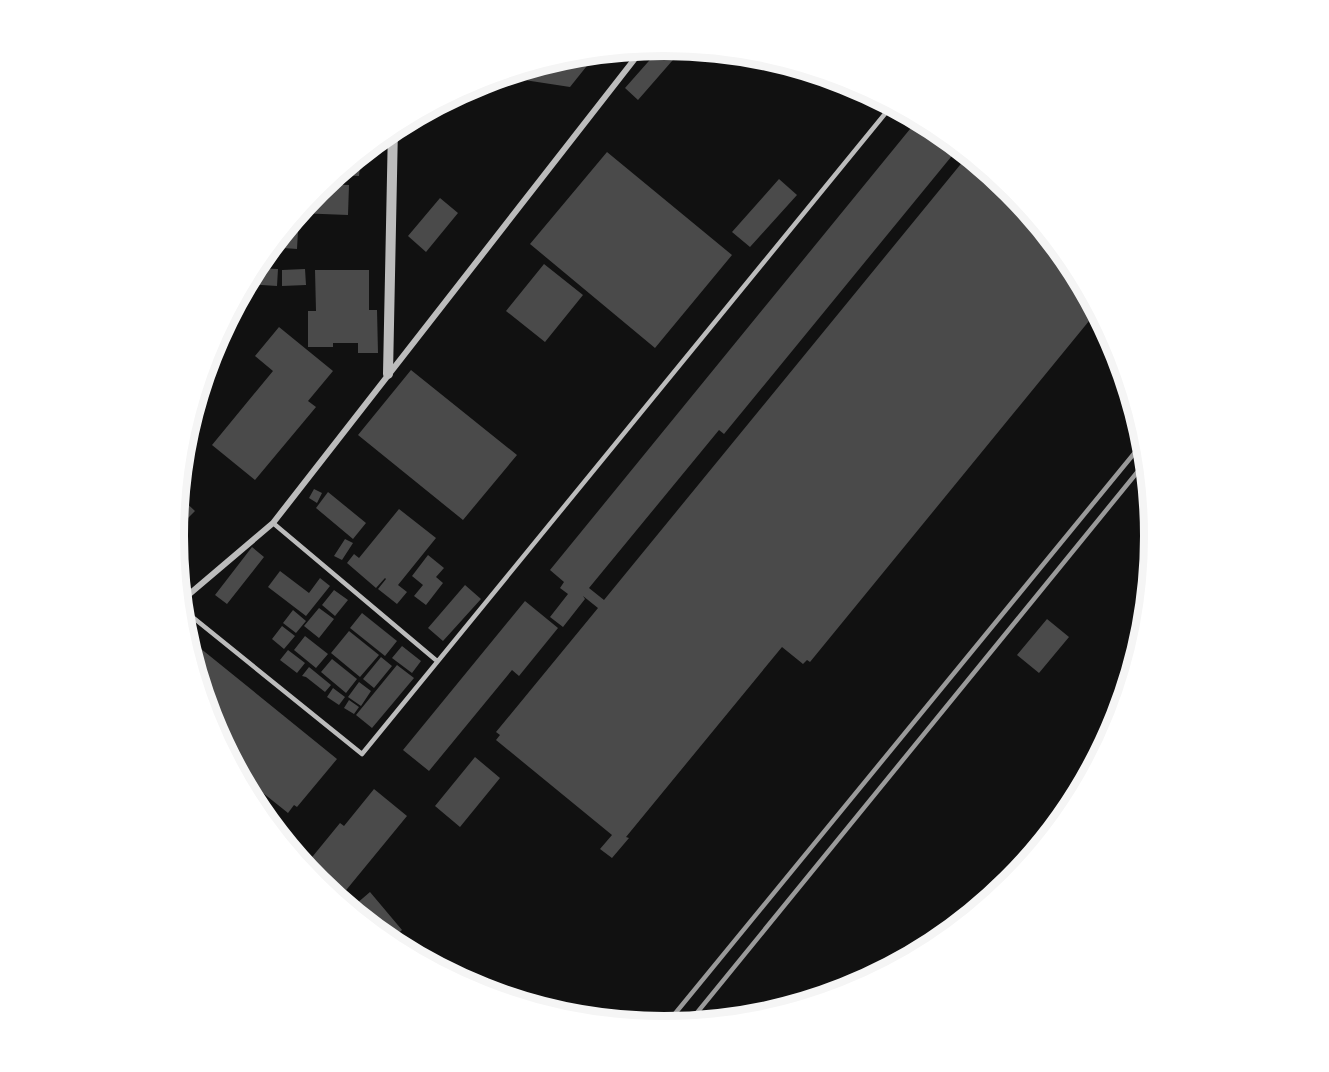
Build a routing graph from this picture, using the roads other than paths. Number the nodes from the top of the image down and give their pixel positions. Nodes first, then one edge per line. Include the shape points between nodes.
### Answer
1 (636, 57) edge
2 (888, 111) edge
3 (393, 140) edge
4 (388, 375) junction
5 (273, 523) junction
6 (188, 595) edge
7 (191, 616) edge
8 (437, 662) junction

1 - 4 street
2 - 8 lane
3 - 4 street
4 - 5 street
5 - 6 street
5 - 8 lane
7 - 8 lane via 362,754

